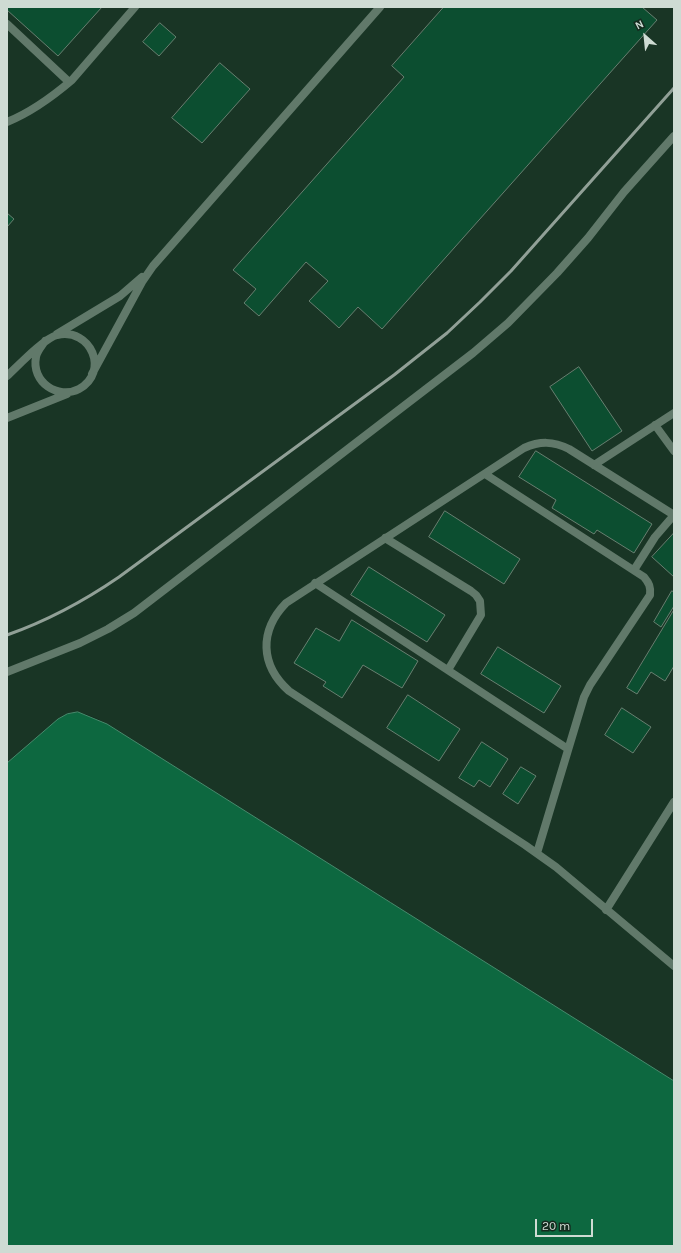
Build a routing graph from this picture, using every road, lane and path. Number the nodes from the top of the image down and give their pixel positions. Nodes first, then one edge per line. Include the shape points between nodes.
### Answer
1 (136, 7) edge
2 (380, 7) edge
3 (7, 24) edge
4 (68, 82) junction
5 (7, 122) edge
6 (674, 136) edge
7 (160, 258) junction
8 (53, 336) junction
9 (45, 341) junction
10 (92, 374) junction
11 (7, 376) edge
12 (73, 392) junction
13 (674, 413) edge
14 (7, 418) edge
15 (655, 425) junction
16 (674, 451) edge
17 (594, 465) junction
18 (484, 474) junction
19 (674, 515) edge
20 (385, 538) junction
21 (634, 570) junction
22 (315, 583) junction
23 (448, 670) junction
24 (7, 672) edge
25 (568, 749) junction
26 (674, 802) edge
27 (537, 853) junction
28 (606, 910) junction
29 (674, 966) edge

1 - 4 lane
2 - 7 lane
3 - 4 lane
4 - 5 lane via 61,90 37,106
6 - 24 lane via 557,273 473,354 134,613 80,643
7 - 8 lane via 123,293
7 - 10 lane via 142,282
8 - 9 lane
8 - 10 lane via 70,334 86,342 94,357
9 - 11 lane
9 - 12 lane via 36,356 39,377 56,391
10 - 12 lane via 88,382
12 - 14 lane
13 - 15 lane
15 - 16 lane
15 - 17 lane
17 - 18 lane via 559,444 540,442 524,448
17 - 19 lane
18 - 20 lane
18 - 21 lane
19 - 21 lane via 655,537
20 - 22 lane
20 - 23 lane via 471,591 480,601 480,615
21 - 25 lane via 648,582 651,588 650,595 584,697
22 - 23 lane
22 - 27 lane via 278,611 268,631 266,642 269,664 280,684
23 - 25 lane
25 - 27 lane
26 - 28 lane
27 - 28 lane
28 - 29 lane

